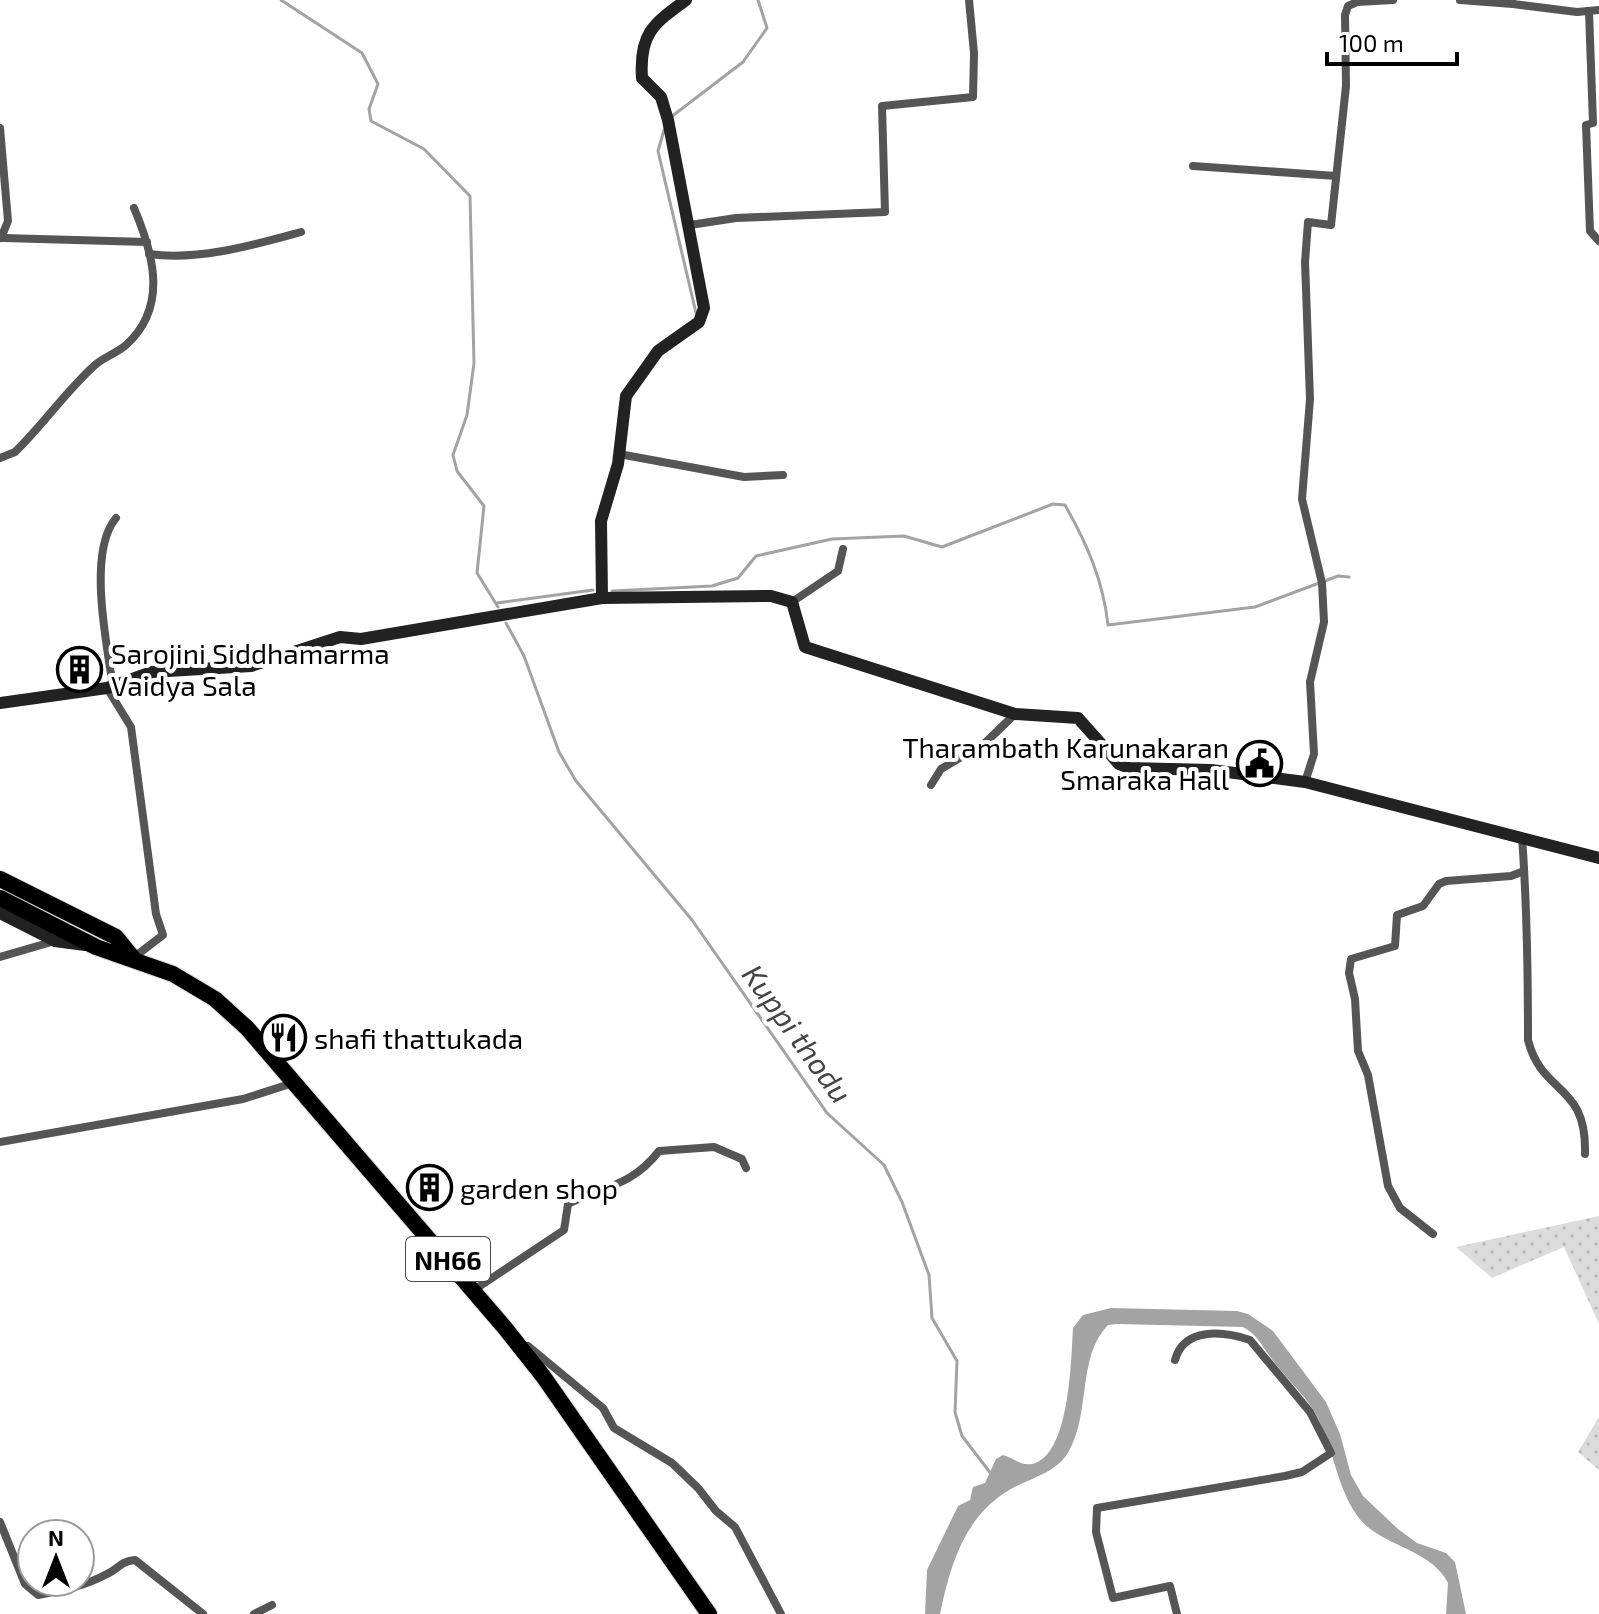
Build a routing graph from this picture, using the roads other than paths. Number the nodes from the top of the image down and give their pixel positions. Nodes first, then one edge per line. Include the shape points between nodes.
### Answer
1 (686, 0) edge
2 (969, 0) edge
3 (1393, 0) edge
4 (1460, 0) edge
5 (1513, 2) edge
6 (1599, 10) edge
7 (1589, 11) junction
8 (0, 128) edge
9 (1193, 166) dead end
10 (1336, 176) junction
11 (134, 208) dead end
12 (690, 225) junction
13 (301, 232) dead end
14 (2, 238) edge
15 (1599, 241) edge
16 (147, 242) junction
17 (149, 254) junction
18 (619, 454) junction
19 (0, 458) edge
20 (783, 475) dead end
21 (116, 518) dead end
22 (843, 549) dead end
23 (602, 598) junction
24 (792, 602) junction
25 (110, 688) junction
26 (0, 703) edge
27 (1015, 714) junction
28 (1305, 782) junction
29 (931, 785) dead end
30 (1522, 837) junction
31 (1599, 858) edge
32 (1524, 871) junction
33 (0, 879) edge
34 (0, 898) edge
35 (0, 913) edge
36 (55, 941) junction
37 (96, 947) junction
38 (0, 957) edge
39 (133, 958) junction
40 (293, 1083) junction
41 (0, 1142) edge
42 (1585, 1154) dead end
43 (746, 1168) dead end
44 (1433, 1234) dead end
45 (474, 1290) junction
46 (505, 1328) junction
47 (1175, 1360) dead end
48 (0, 1522) edge
49 (272, 1605) dead end
50 (203, 1614) edge
51 (254, 1614) edge
52 (709, 1614) edge
53 (781, 1614) edge
54 (1177, 1614) edge

1 - 12 street via 650,25 640,58 642,78 661,97
2 - 12 street via 973,97 882,106 885,212
3 - 10 street via 1357,2 1345,15 1346,86
4 - 5 street
5 - 7 street
6 - 7 street
7 - 15 street via 1593,123 1586,125 1585,150 1590,231
8 - 14 street via 8,221
9 - 10 street
10 - 28 street via 1331,225 1308,222 1305,262 1310,399 1302,499 1322,583 1324,622 1310,682 1314,754
11 - 16 street
12 - 18 street via 704,308 699,322 658,351 626,396
13 - 17 street via 203,253
14 - 16 street
16 - 17 street
17 - 19 street via 155,293 142,325 124,347 94,366 15,452
18 - 20 street via 744,477
18 - 23 street via 601,521
21 - 25 street via 107,529 102,562
22 - 24 street via 838,571
23 - 24 street via 771,596
23 - 25 street via 361,639 340,637 251,666 152,672
24 - 27 street via 805,647
25 - 26 street
25 - 39 street via 131,727 163,935
27 - 28 street via 1078,718 1119,764 1129,768 1211,770
27 - 29 street via 985,743 941,769
28 - 30 street
30 - 31 street
30 - 32 street
32 - 42 street via 1528,1040 1547,1078 1578,1107
32 - 44 street via 1439,884 1423,906 1397,915 1395,946 1351,959 1358,1051 1368,1075 1388,1186 1400,1208
33 - 39 highway, NH66 via 116,937
34 - 37 highway, NH66
35 - 36 street
36 - 37 street
36 - 38 street
37 - 39 highway, NH66
39 - 40 highway, NH66 via 215,999
40 - 41 street via 243,1099
40 - 45 highway, NH66
43 - 45 street via 742,1159 714,1147 659,1151 645,1171 568,1204 564,1230
45 - 46 highway, NH66
46 - 52 highway, NH66
46 - 53 street via 603,1408 614,1428 672,1463 698,1488 735,1527
47 - 54 street via 1180,1343 1193,1335 1250,1340 1310,1412 1331,1453 1302,1472 1285,1476 1097,1508 1096,1532 1113,1598 1170,1586
48 - 50 street via 25,1584 38,1595 70,1589 135,1560
49 - 51 street

